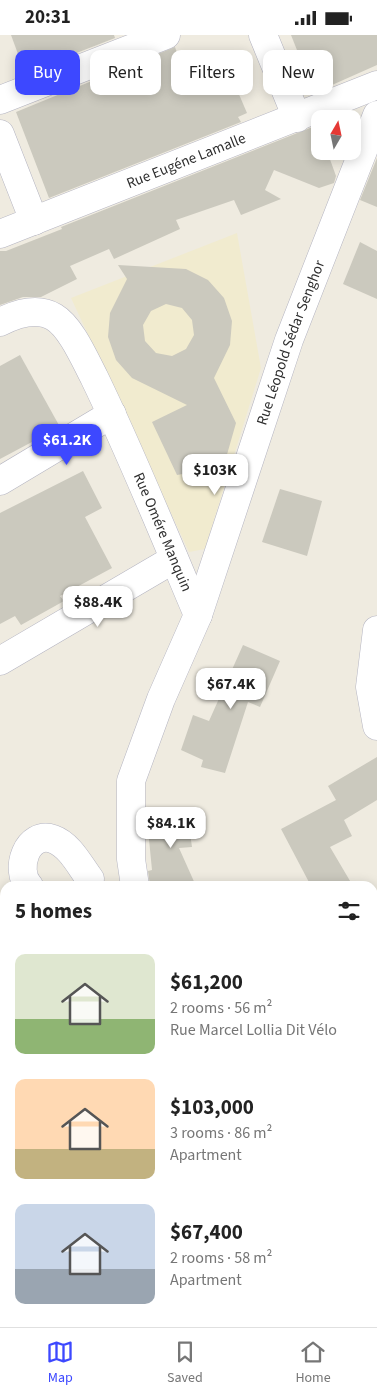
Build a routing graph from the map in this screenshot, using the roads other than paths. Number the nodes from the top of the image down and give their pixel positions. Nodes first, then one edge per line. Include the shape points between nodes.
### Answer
1 (166, 35) edge
2 (263, 35) edge
3 (375, 86) edge
4 (0, 100) edge
5 (377, 115) edge
6 (297, 118) junction
7 (0, 134) edge
8 (34, 221) junction
9 (0, 234) edge
10 (0, 322) edge
11 (112, 415) junction
12 (0, 481) edge
13 (174, 559) junction
14 (198, 615) junction
15 (377, 631) edge
16 (0, 661) edge
17 (377, 726) edge
18 (134, 879) edge
19 (25, 881) edge
20 (86, 881) edge
21 (103, 881) edge

1 - 4 street
2 - 6 street
3 - 6 street, Rue Eugéne Lamalle
5 - 14 street, Rue Léopold Sédar Senghor via 290,340
6 - 8 street, Rue Eugéne Lamalle
7 - 8 street
8 - 9 street, Rue Eugéne Lamalle
10 - 11 street, Rue Omére Manquin via 15,314 35,312 55,317 72,337
11 - 12 street
11 - 13 street, Rue Omére Manquin
13 - 14 street, Rue Omére Manquin
13 - 16 street
14 - 18 street, Rue Léopold Sédar Senghor via 161,699 131,781
15 - 17 street via 370,687
18 - 21 street
19 - 20 street via 22,865 25,853 32,843 42,839 52,839 65,846

